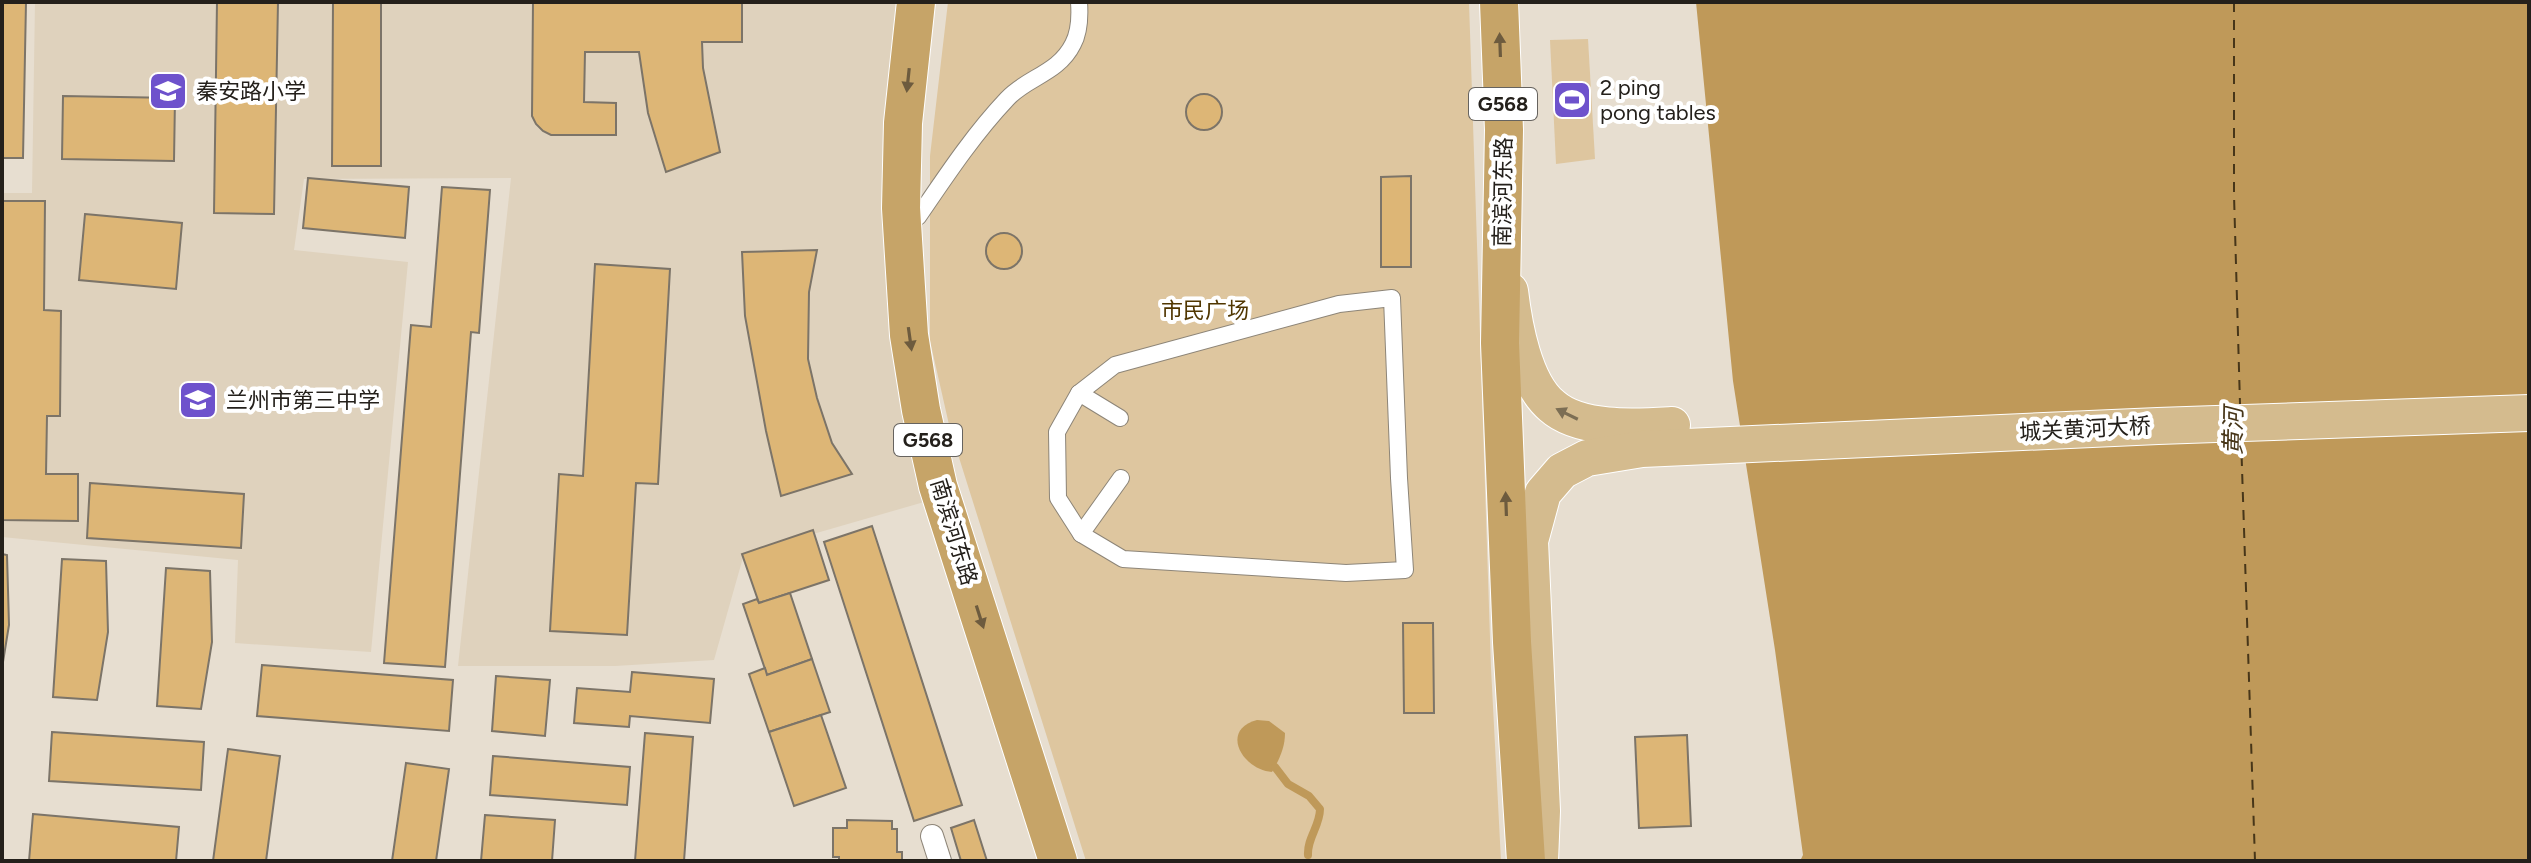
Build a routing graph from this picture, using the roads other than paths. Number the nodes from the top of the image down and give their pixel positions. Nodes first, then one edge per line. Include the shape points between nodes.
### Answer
1 (916, 2) edge
2 (1079, 2) edge
3 (1499, 2) edge
4 (1502, 207) junction
5 (918, 217) dead end
6 (2529, 390) edge
7 (1079, 393) junction
8 (2529, 413) edge
9 (1120, 418) dead end
10 (1642, 438) junction
11 (1121, 478) dead end
12 (1081, 534) junction
13 (932, 836) dead end
14 (940, 861) edge
15 (1058, 861) edge
16 (1526, 861) edge
17 (1540, 861) edge

1 -> 15 highway, 南滨河东路 / G568 via 903,123 901,208 909,335 921,410 938,486
2 - 5 street via 1073,44 1058,65 1010,96 972,139
4 -> 3 highway, 南滨河东路 / G568
10 -> 4 main road via 1552,407 1536,386 1512,312
16 -> 4 highway, 南滨河东路 / G568 via 1505,486
6 - 10 main road, 城关黄河大桥
7 - 9 street
7 - 12 street via 1057,432 1058,498
7 - 12 street via 1115,365 1339,304 1392,298 1405,570 1346,573 1123,559
8 - 10 main road, 城关黄河大桥
10 - 17 main road via 1562,471 1543,493 1530,541
11 - 12 street
13 - 14 street

